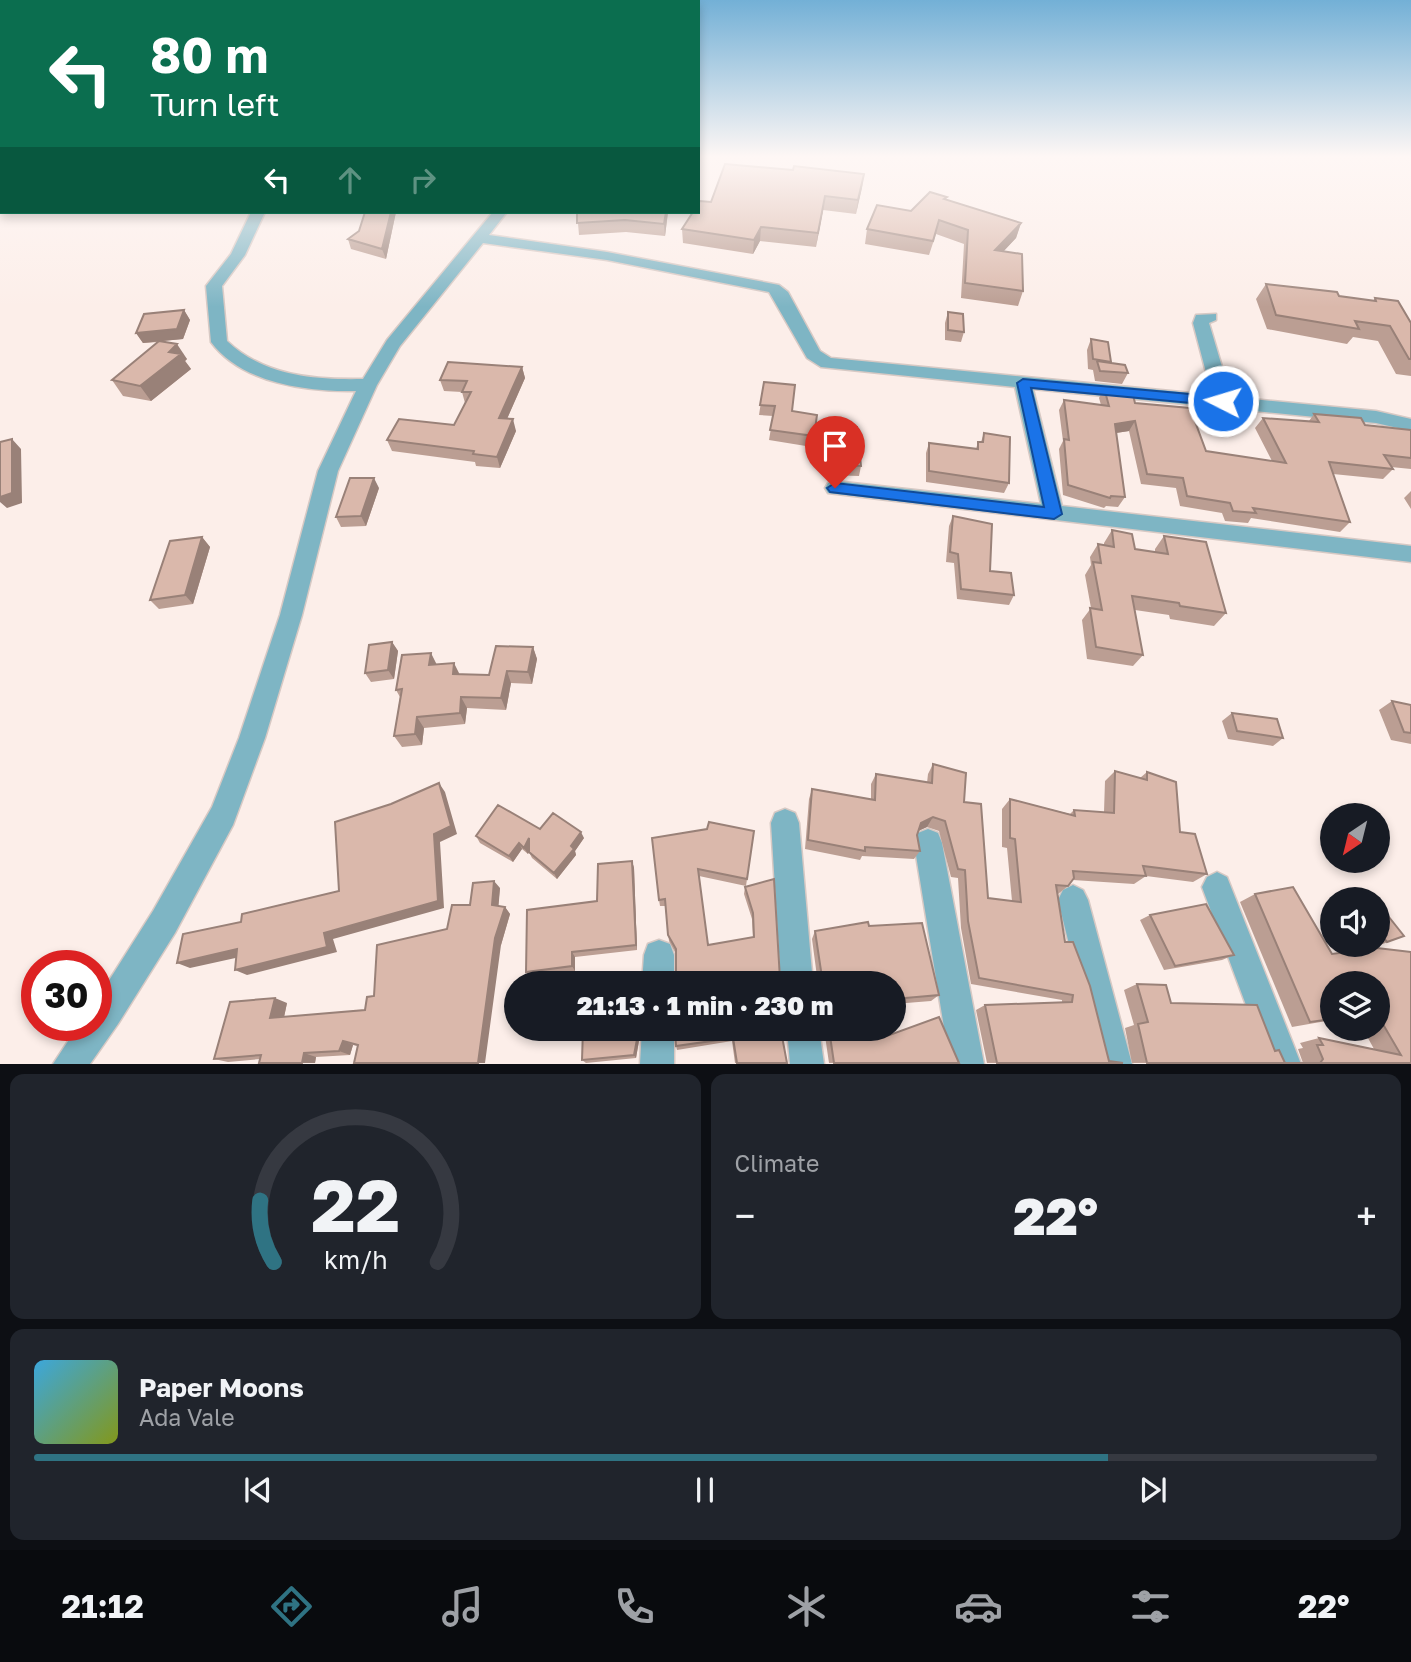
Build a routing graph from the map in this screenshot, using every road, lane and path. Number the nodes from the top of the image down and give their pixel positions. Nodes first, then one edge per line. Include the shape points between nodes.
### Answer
1 (257, 214) edge
2 (499, 214) edge
3 (481, 238) junction
4 (1210, 317) dead end
5 (1023, 383) junction
6 (368, 385) junction
7 (1223, 401) junction
8 (1411, 425) edge
9 (835, 488) dead end
10 (1054, 514) junction
11 (1411, 554) edge
12 (785, 823) dead end
13 (928, 843) dead end
14 (1217, 887) dead end
15 (1073, 900) dead end
16 (796, 971) edge
17 (658, 1041) edge
18 (804, 1041) edge
19 (69, 1063) edge
20 (657, 1063) edge
21 (807, 1063) edge
22 (967, 1063) edge
23 (1116, 1063) edge
24 (1285, 1063) edge

1 - 6 street via 237,255 214,286 219,342 234,354 307,384
2 - 3 street
3 - 5 street via 774,288 813,354 827,363
3 - 6 street via 393,344
4 - 7 street via 1202,318 1201,323
5 - 7 street
5 - 10 street
6 - 19 street via 328,471 291,615 223,815 164,922 107,1013
7 - 8 street via 1376,417
9 - 10 street
10 - 11 street
12 - 16 street
13 - 22 street
14 - 24 street
15 - 23 street
17 - 20 street
18 - 21 street

